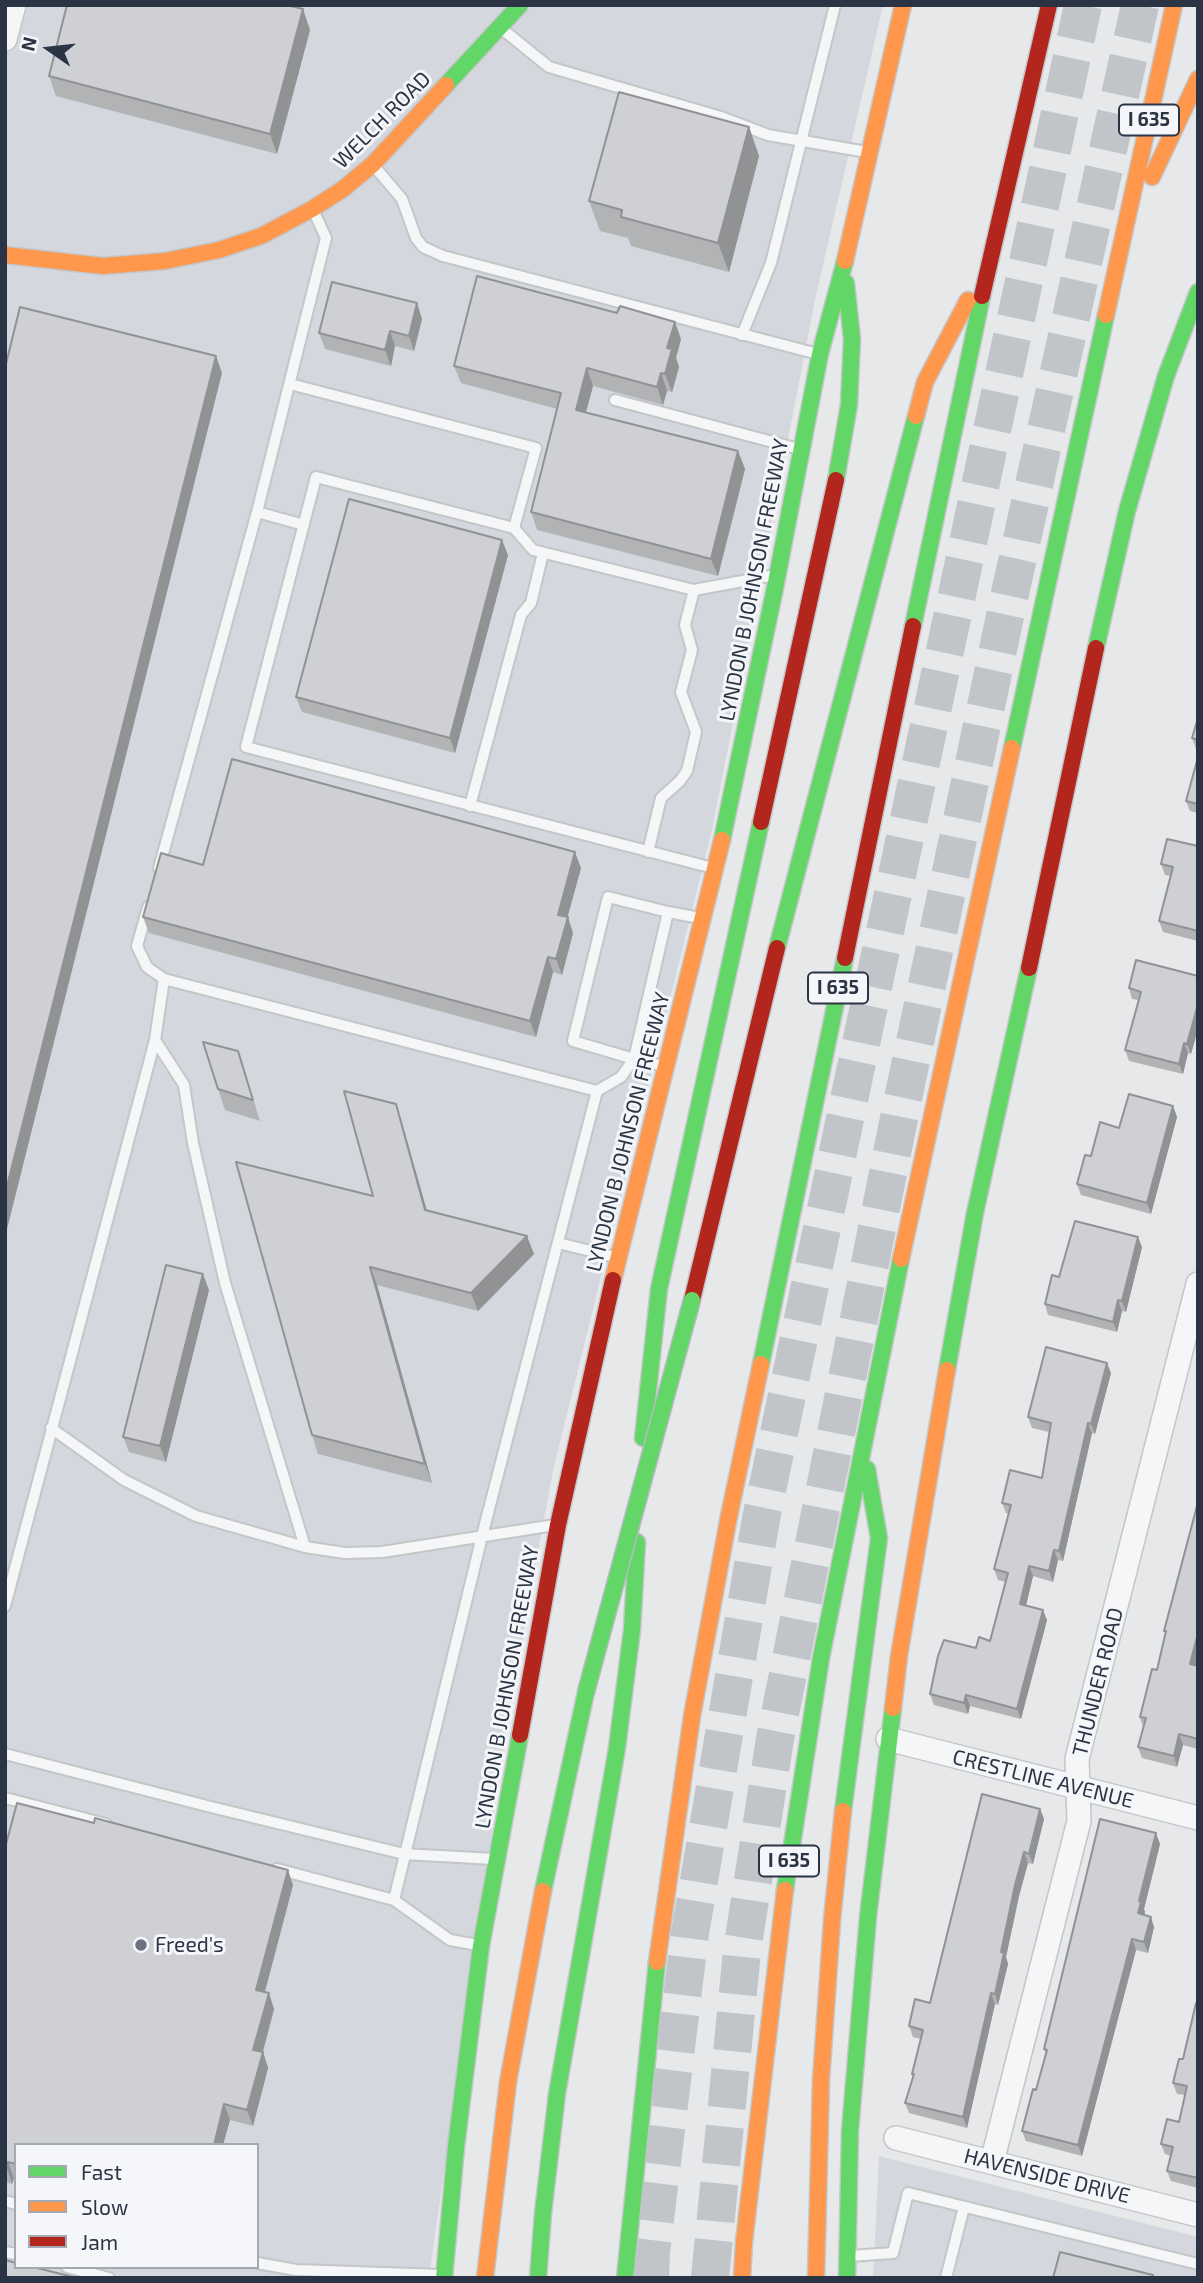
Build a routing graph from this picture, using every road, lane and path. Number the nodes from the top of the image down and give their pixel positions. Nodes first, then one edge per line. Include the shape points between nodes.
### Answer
1 (14, 5) edge
2 (520, 5) edge
3 (835, 5) edge
4 (903, 5) edge
5 (1049, 5) edge
6 (1174, 5) edge
7 (500, 27) junction
8 (5, 39) edge
9 (1198, 79) edge
10 (802, 141) junction
11 (868, 152) junction
12 (373, 164) junction
13 (312, 209) junction
14 (1124, 236) junction
15 (5, 255) edge
16 (989, 261) junction
17 (844, 264) junction
18 (1198, 292) edge
19 (742, 335) junction
20 (820, 354) junction
21 (290, 384) junction
22 (615, 400) dead end
23 (802, 450) junction
24 (257, 512) junction
25 (304, 525) junction
26 (514, 528) junction
27 (543, 552) junction
28 (778, 574) junction
29 (694, 590) junction
30 (470, 806) junction
31 (648, 852) junction
32 (716, 869) junction
33 (155, 881) edge
34 (152, 894) edge
35 (668, 912) junction
36 (703, 919) junction
37 (164, 979) junction
38 (155, 1040) junction
39 (634, 1059) junction
40 (666, 1067) junction
41 (597, 1091) junction
42 (558, 1243) junction
43 (618, 1257) junction
44 (1198, 1284) edge
45 (51, 1428) junction
46 (864, 1448) junction
47 (558, 1525) junction
48 (482, 1536) junction
49 (305, 1546) junction
50 (5, 1606) edge
51 (888, 1739) junction
52 (5, 1754) edge
53 (1078, 1789) junction
54 (5, 1798) edge
55 (1198, 1818) edge
56 (112, 1825) edge
57 (404, 1854) junction
58 (497, 1859) junction
59 (272, 1867) edge
60 (394, 1900) junction
61 (481, 1946) junction
62 (896, 2138) dead end
63 (992, 2162) junction
64 (964, 2207) junction
65 (1198, 2215) edge
66 (847, 2256) junction
67 (259, 2263) edge
68 (1198, 2264) edge
69 (74, 2269) edge
70 (387, 2276) edge
71 (444, 2276) edge
72 (108, 2278) edge
73 (485, 2278) edge
74 (538, 2278) edge
75 (625, 2278) edge
76 (742, 2278) edge
77 (816, 2278) edge
78 (847, 2278) edge
79 (946, 2278) edge

1 - 8 street
2 - 7 main road, WELCH ROAD
3 - 10 lane
4 - 11 main road, LYNDON B JOHNSON FREEWAY
5 - 16 main road, I 635
6 - 14 main road, I 635
7 - 10 lane via 549,67 768,135
7 - 12 main road, WELCH ROAD
9 - 14 main road
10 - 11 lane
10 - 19 lane via 771,263
11 - 17 main road, LYNDON B JOHNSON FREEWAY
12 - 13 main road, WELCH ROAD
12 - 19 lane via 402,199 416,238 443,256
13 - 15 main road, WELCH ROAD via 261,236 166,261 103,266
13 - 21 lane via 327,238
14 - 46 main road, I 635 via 896,1282
16 - 73 main road, bridge via 925,383 769,978 692,1300 586,1692 508,2082
16 - 75 main road, I 635 via 729,1516 692,1716 661,1927
17 - 20 main road, LYNDON B JOHNSON FREEWAY
17 - 74 main road via 852,339 849,405 659,1290 646,1396 632,1630 617,1748 558,2094
18 - 51 main road via 1166,376 1127,511 1093,662 975,1213
19 - 20 lane
20 - 23 main road, LYNDON B JOHNSON FREEWAY
21 - 24 lane
21 - 26 lane via 536,448
22 - 23 lane
23 - 28 main road, LYNDON B JOHNSON FREEWAY
24 - 25 lane
24 - 33 lane
25 - 26 lane via 316,477
25 - 30 lane via 246,747
26 - 27 lane via 533,550
27 - 29 lane
27 - 30 lane via 531,603 521,615
28 - 29 lane
28 - 32 main road, LYNDON B JOHNSON FREEWAY
29 - 31 lane via 685,625 692,650 681,692 696,732 687,771 661,798
30 - 31 lane
31 - 32 lane
32 - 36 main road, LYNDON B JOHNSON FREEWAY
34 - 37 lane via 137,946 148,967
35 - 36 lane
35 - 39 lane
35 - 39 lane via 608,897 573,1041
36 - 40 main road, LYNDON B JOHNSON FREEWAY
37 - 38 lane
37 - 41 lane
38 - 45 lane
38 - 49 lane via 184,1085 225,1283
39 - 40 lane
39 - 41 lane via 621,1077
40 - 43 main road, LYNDON B JOHNSON FREEWAY
41 - 42 lane
42 - 43 lane
42 - 48 lane
43 - 47 main road, LYNDON B JOHNSON FREEWAY
44 - 53 street, THUNDER ROAD via 1077,1759
45 - 49 lane via 124,1480 196,1516
45 - 50 lane
46 - 76 main road, I 635 via 821,1658 796,1811
46 - 77 main road via 879,1538 846,1776 832,1920 821,2080
47 - 48 lane
47 - 58 main road, LYNDON B JOHNSON FREEWAY
48 - 49 lane via 382,1552 345,1553
48 - 57 lane
51 - 53 street, CRESTLINE AVENUE
51 - 66 main road via 850,2131
52 - 57 lane
53 - 55 street, CRESTLINE AVENUE
53 - 63 street, THUNDER ROAD via 1079,1821
54 - 56 lane
57 - 58 lane
57 - 60 lane
58 - 61 main road, LYNDON B JOHNSON FREEWAY
59 - 60 lane
60 - 61 lane via 450,1940
61 - 71 main road, LYNDON B JOHNSON FREEWAY
62 - 63 street, HAVENSIDE DRIVE
63 - 65 street, HAVENSIDE DRIVE
64 - 66 lane via 908,2193 893,2253
64 - 68 lane
64 - 79 lane
66 - 78 main road
67 - 70 lane
69 - 72 lane
70 - 71 lane

